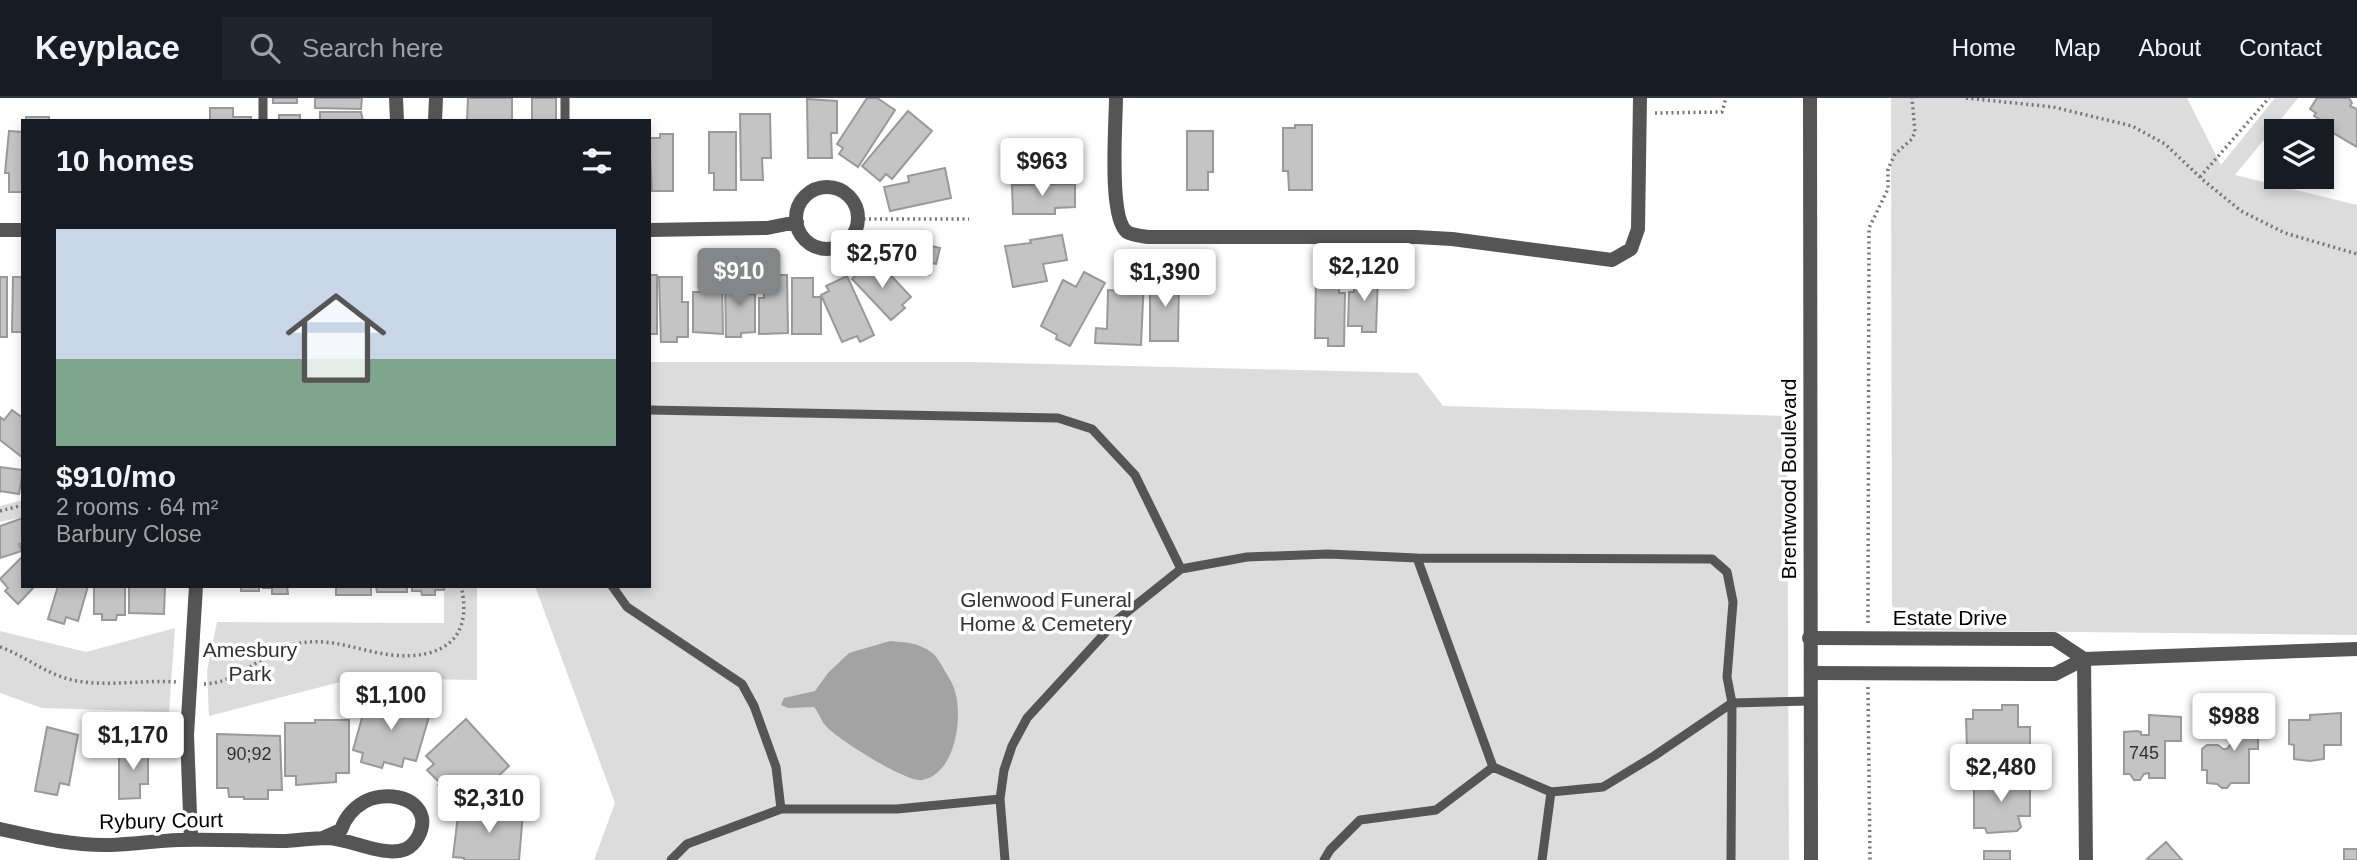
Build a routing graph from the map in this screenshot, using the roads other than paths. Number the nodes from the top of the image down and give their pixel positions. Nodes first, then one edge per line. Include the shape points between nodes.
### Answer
1 (263, 98) edge
2 (396, 98) edge
3 (436, 98) edge
4 (565, 98) edge
5 (1116, 98) edge
6 (1810, 98) edge
7 (1640, 105) edge
8 (263, 119) edge
9 (397, 119) edge
10 (435, 119) edge
11 (565, 119) edge
12 (797, 222) junction
13 (0, 230) edge
14 (21, 230) edge
15 (651, 230) edge
16 (651, 410) edge
17 (1417, 558) junction
18 (1181, 569) junction
19 (196, 588) edge
20 (613, 588) edge
21 (1810, 638) junction
22 (2357, 649) edge
23 (2084, 659) junction
24 (1811, 673) junction
25 (1810, 701) junction
26 (1732, 703) junction
27 (1493, 767) junction
28 (1550, 792) junction
29 (1000, 799) junction
30 (781, 809) junction
31 (0, 829) edge
32 (323, 838) junction
33 (191, 840) junction
34 (671, 860) edge
35 (1004, 860) edge
36 (1324, 860) edge
37 (1542, 860) edge
38 (1731, 860) edge
39 (1811, 860) edge
40 (2086, 860) edge

1 - 8 lane
2 - 9 street
3 - 10 street
4 - 11 lane
5 - 7 street via 1115,203 1128,233 1148,237 1452,239 1612,260 1631,249 1638,229
6 - 21 street, Brentwood Boulevard
12 - 12 street via 801,203 825,187 845,192 858,219 852,237 824,249 806,240
12 - 15 street via 767,228
13 - 14 street
16 - 18 lane via 1058,418 1092,429 1135,475
17 - 18 lane via 1247,557
17 - 26 lane via 1712,559 1727,572 1733,602 1727,677
17 - 27 lane
18 - 29 lane via 1117,620 1027,718 1008,758
19 - 33 street via 187,776
20 - 30 lane via 626,607 742,684 776,767
21 - 23 street, Estate Drive via 2054,639
21 - 24 street, Brentwood Boulevard
22 - 23 street
23 - 24 street via 2055,674
23 - 40 street
24 - 25 street, Brentwood Boulevard
25 - 26 lane
25 - 39 street, Brentwood Boulevard
26 - 28 lane via 1603,787
26 - 38 lane
27 - 28 lane
27 - 36 lane via 1436,810 1360,820
28 - 37 lane
29 - 30 lane via 897,809
29 - 35 lane
30 - 34 lane via 687,844
31 - 33 street, Rybury Court via 108,845
32 - 32 street, Rybury Court via 346,839 366,848 404,849 422,830 422,817 414,804 383,796 353,810 341,830
32 - 33 street, Rybury Court

